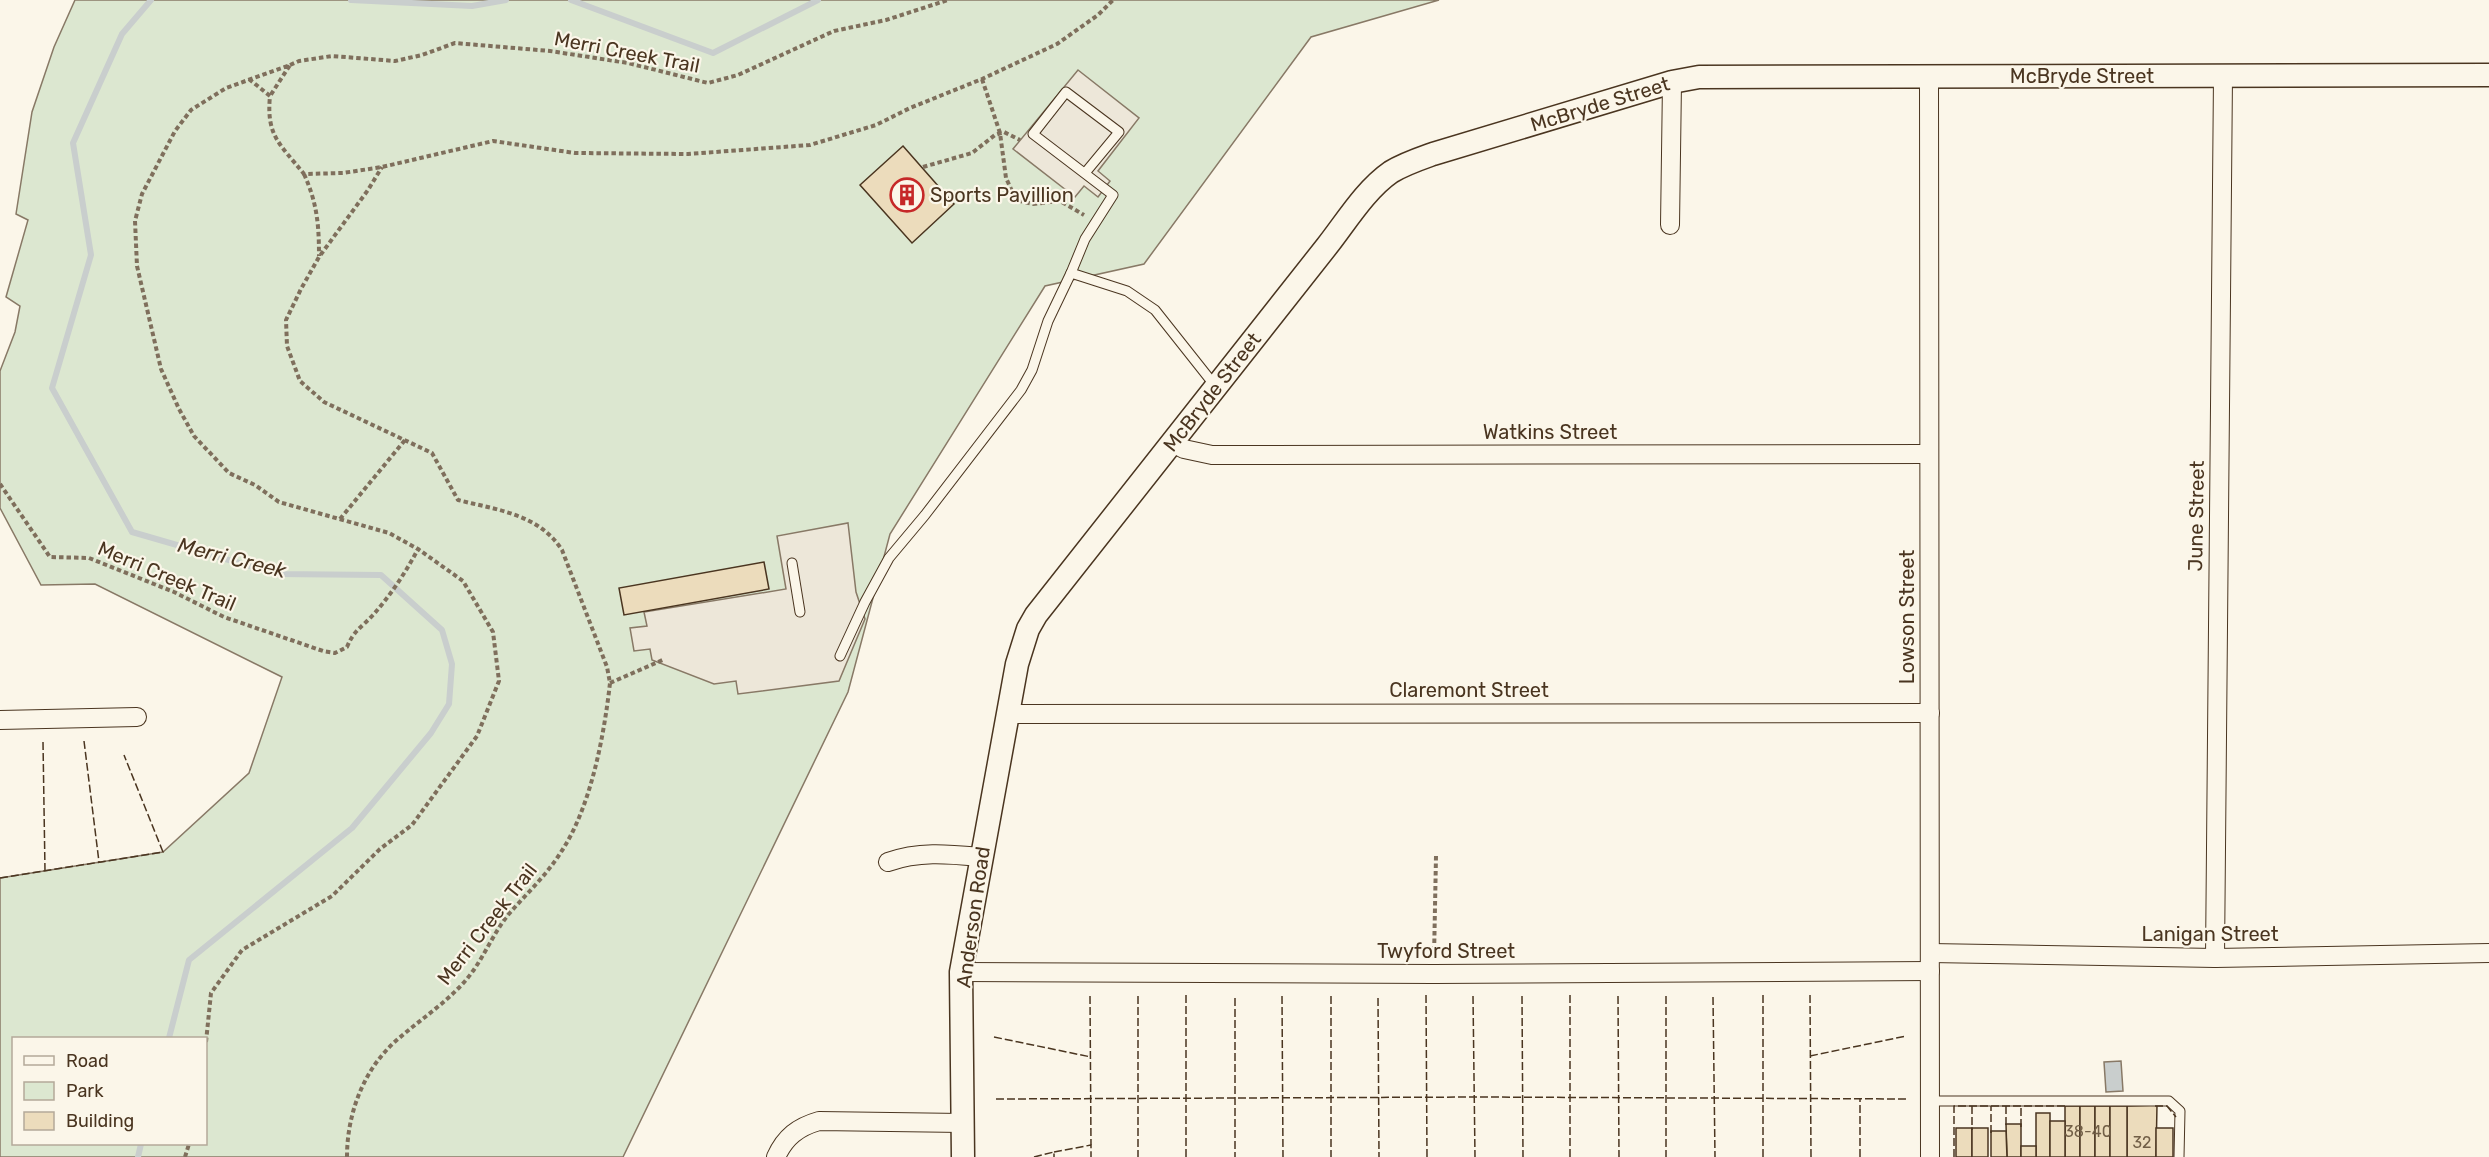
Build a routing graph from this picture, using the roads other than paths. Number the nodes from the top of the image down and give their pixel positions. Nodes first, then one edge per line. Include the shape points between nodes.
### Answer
1 (2489, 75) edge
2 (2223, 76) junction
3 (1929, 78) junction
4 (1672, 82) junction
5 (1084, 173) junction
6 (1670, 225) dead end
7 (1071, 273) junction
8 (1216, 387) junction
9 (1173, 443) junction
10 (1929, 454) junction
11 (792, 563) dead end
12 (800, 612) dead end
13 (840, 656) dead end
14 (1930, 713) junction
15 (1008, 714) junction
16 (137, 717) dead end
17 (0, 720) edge
18 (981, 857) junction
19 (888, 862) dead end
20 (2489, 953) edge
21 (2215, 958) junction
22 (1930, 962) junction
23 (961, 972) junction
24 (1930, 1101) junction
25 (962, 1123) junction
26 (776, 1157) edge
27 (963, 1157) edge
28 (1930, 1157) edge
29 (2179, 1157) edge

1 - 2 street, McBryde Street
2 - 3 street, McBryde Street
2 - 21 street, June Street
3 - 4 street, McBryde Street via 1699,77
3 - 10 street, Lowson Street
4 - 6 street
4 - 8 street, McBryde Street via 1433,153 1389,174
5 - 5 lane via 1033,134 1066,92 1119,132
5 - 7 lane via 1113,195
7 - 8 lane via 1127,291 1155,310
7 - 13 lane via 1021,390 889,558
8 - 9 street, McBryde Street
9 - 10 street, Watkins Street via 1212,455
9 - 15 street, McBryde Street via 1036,615 1023,642
10 - 14 street, Lowson Street
11 - 12 lane
14 - 15 street, Claremont Street
14 - 22 street, Lowson Street
15 - 18 street, Anderson Road
16 - 17 street
18 - 19 street via 916,854
18 - 23 street, Anderson Road
20 - 21 street, Lanigan Street
21 - 22 street, Lanigan Street
22 - 23 street, Twyford Street via 1434,974
22 - 24 street, Lowson Street
23 - 25 street, Anderson Road
24 - 28 street, Lowson Street
24 - 29 lane via 2169,1101 2180,1112
25 - 26 street via 819,1122 789,1136
25 - 27 street, Anderson Road

